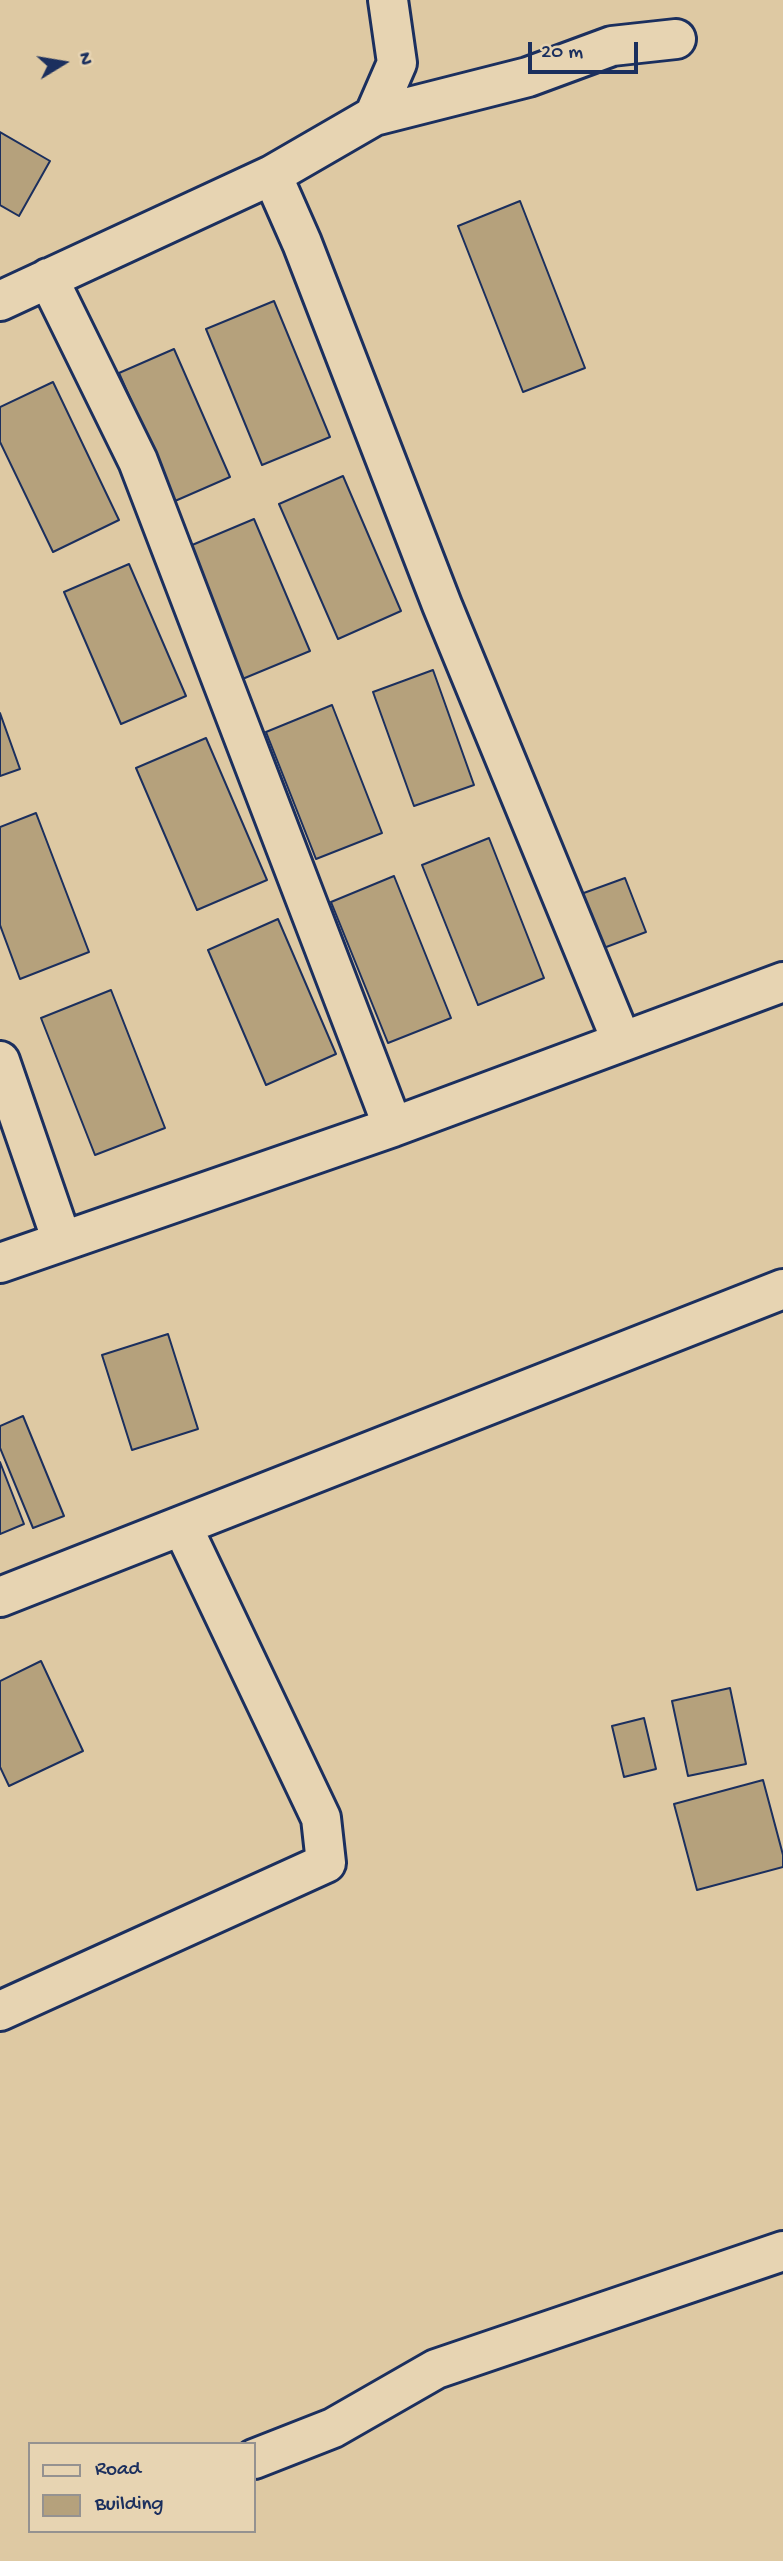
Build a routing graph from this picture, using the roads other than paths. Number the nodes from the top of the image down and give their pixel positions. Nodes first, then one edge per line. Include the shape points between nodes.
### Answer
1 (388, 0) edge
2 (676, 39) dead end
3 (374, 116) junction
4 (272, 175) junction
5 (48, 278) junction
6 (0, 301) edge
7 (783, 982) edge
8 (622, 1042) junction
9 (0, 1061) edge
10 (393, 1127) junction
11 (62, 1241) junction
12 (0, 1263) edge
13 (783, 1289) edge
14 (183, 1526) junction
15 (0, 1597) edge
16 (0, 2011) edge
17 (783, 2251) edge
18 (256, 2458) edge

1 - 3 street via 397,63
2 - 3 street via 612,46 528,77
3 - 4 street
4 - 5 street
4 - 8 street
5 - 6 street
5 - 10 street via 138,461
7 - 8 street
8 - 10 street
9 - 11 street
10 - 11 street
11 - 12 street
13 - 14 street
14 - 15 street
14 - 16 street via 321,1818 326,1863
17 - 18 street via 436,2369 333,2428

